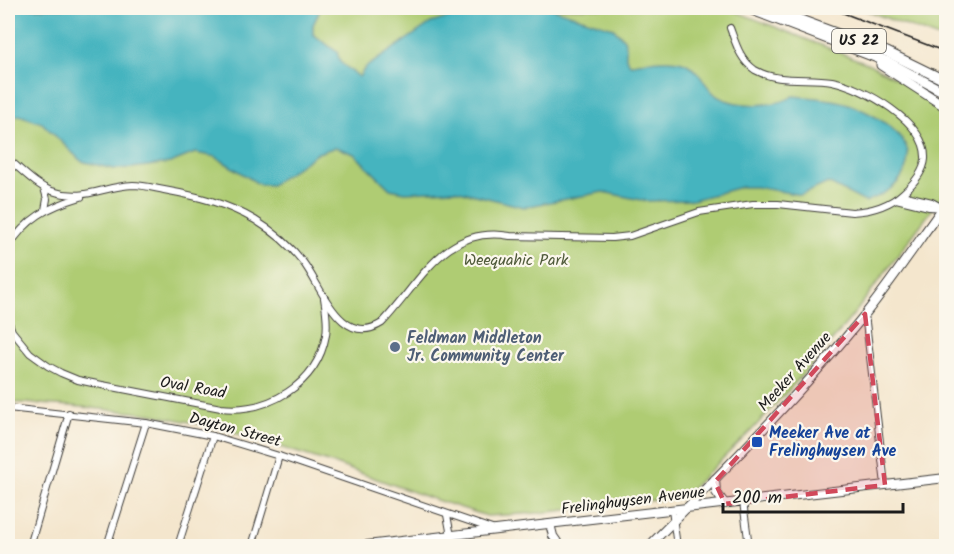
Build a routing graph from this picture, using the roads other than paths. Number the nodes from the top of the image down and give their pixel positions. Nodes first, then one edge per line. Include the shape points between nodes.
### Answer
1 (747, 8) edge
2 (768, 8) edge
3 (730, 28) dead end
4 (831, 40) junction
5 (944, 79) edge
6 (946, 93) edge
7 (946, 107) edge
8 (8, 159) edge
9 (44, 188) junction
10 (88, 195) junction
11 (899, 197) junction
12 (945, 207) edge
13 (45, 210) junction
14 (8, 248) edge
15 (324, 297) junction
16 (865, 314) junction
17 (8, 320) edge
18 (8, 408) edge
19 (69, 413) junction
20 (146, 423) junction
21 (213, 436) junction
22 (279, 456) junction
23 (946, 478) edge
24 (716, 479) junction
25 (885, 485) junction
26 (743, 502) junction
27 (725, 504) junction
28 (687, 508) junction
29 (672, 510) junction
30 (447, 514) junction
31 (674, 521) junction
32 (550, 524) junction
33 (495, 530) junction
34 (451, 536) junction
35 (30, 546) edge
36 (107, 546) edge
37 (177, 546) edge
38 (252, 546) edge
39 (358, 546) edge
40 (560, 546) edge
41 (649, 546) edge
42 (677, 546) edge
43 (749, 546) edge

1 - 4 highway, US 22
2 - 5 highway, US 22 via 887,52
3 - 11 street via 740,56 754,69 771,76 850,87 885,105 910,125 925,157 922,169
4 - 6 highway, US 22 via 899,67
4 - 7 highway via 893,72
8 - 9 street
9 - 10 street
9 - 13 street
10 - 13 street
10 - 15 street via 132,185 220,202 280,238 303,262
11 - 12 street
11 - 15 street via 883,206 852,212 778,204 723,208 612,238 496,234 472,237 437,257 376,327 362,330 355,330 338,316
12 - 16 main road, Meeker Avenue
13 - 14 street via 19,232
15 - 17 street, Oval Road via 325,340 308,374 279,398 242,409 78,380 38,360
16 - 24 main road, Meeker Avenue
16 - 25 street
18 - 19 street, Dayton Street
19 - 20 street, Dayton Street
19 - 35 street
20 - 21 street, Dayton Street
20 - 36 street
21 - 22 street, Dayton Street
21 - 37 street
22 - 30 street, Dayton Street
22 - 38 street
23 - 25 main road, Frelinghuysen Avenue
24 - 27 main road via 716,491
24 - 28 main road, Meeker Avenue
25 - 26 main road, Frelinghuysen Avenue
26 - 27 main road, Frelinghuysen Avenue
26 - 43 street
27 - 28 main road, Frelinghuysen Avenue
28 - 29 main road, Frelinghuysen Avenue
28 - 31 main road, Meeker Avenue
29 - 31 street
29 - 32 main road, Frelinghuysen Avenue
30 - 33 street, Dayton Street
30 - 34 street
31 - 41 main road, Meeker Avenue
31 - 42 street
32 - 33 main road, Frelinghuysen Avenue
32 - 40 main road
33 - 34 main road, Frelinghuysen Avenue
34 - 39 main road, Frelinghuysen Avenue

